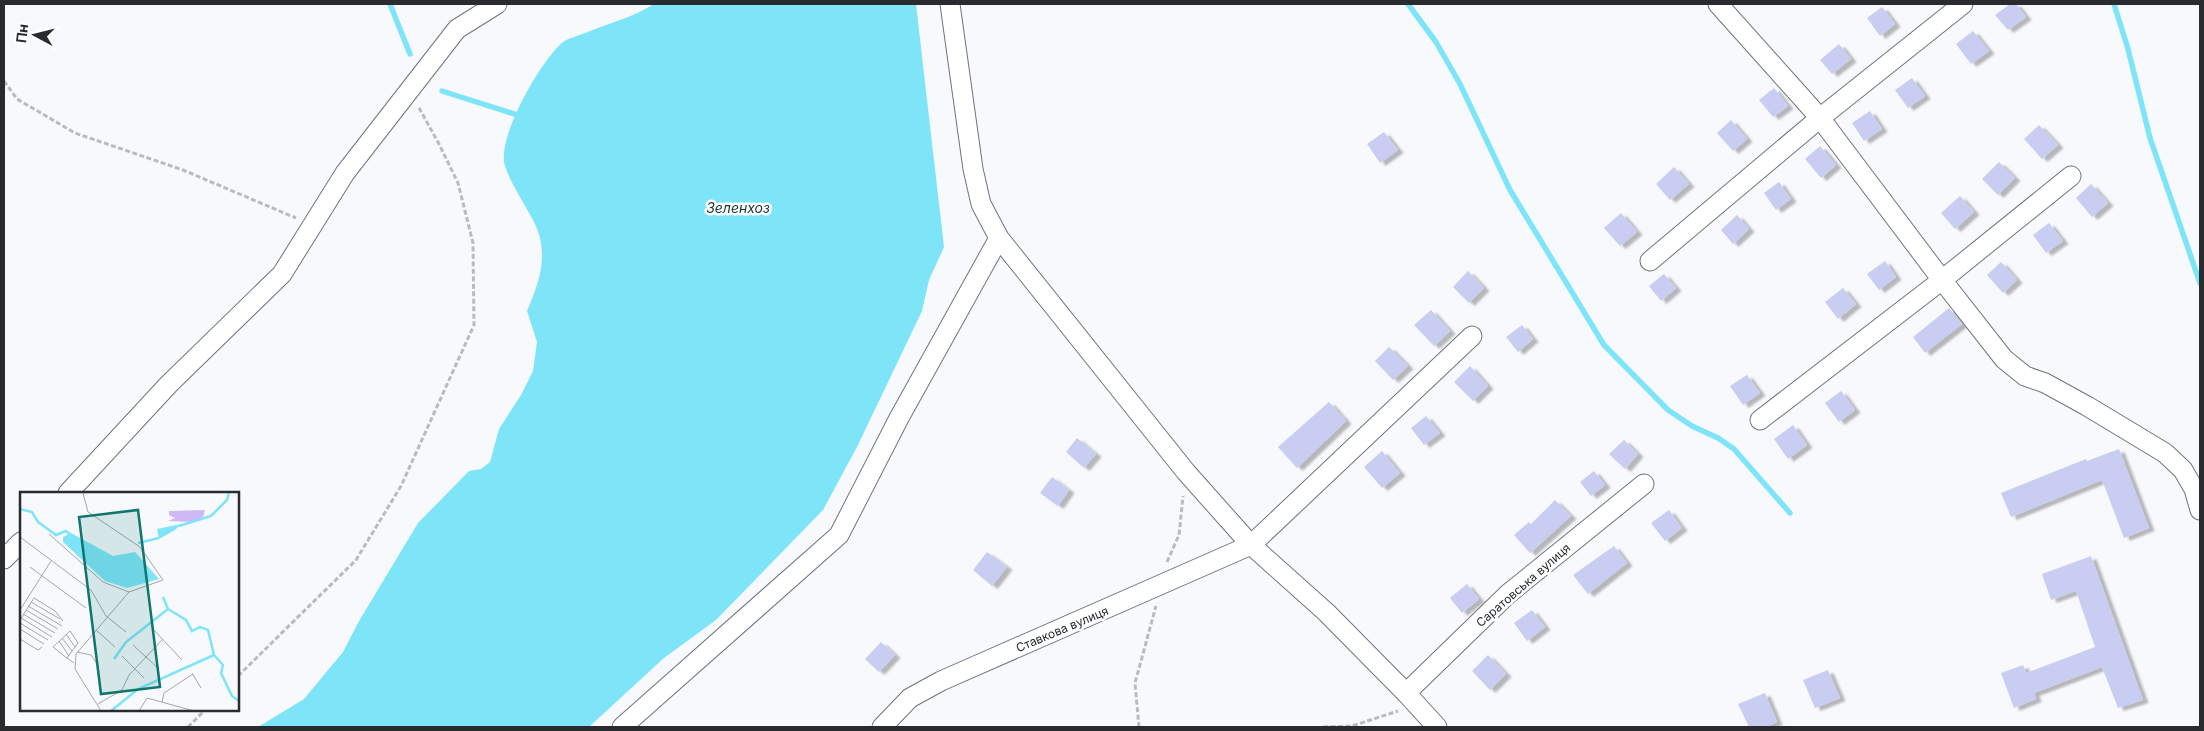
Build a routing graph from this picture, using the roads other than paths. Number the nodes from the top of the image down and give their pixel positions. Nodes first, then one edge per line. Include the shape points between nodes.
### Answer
1 (496, 4) edge
2 (950, 4) edge
3 (1718, 4) edge
4 (1963, 4) edge
5 (1820, 118) junction
6 (2071, 176) dead end
7 (999, 238) junction
8 (1650, 261) dead end
9 (1942, 280) junction
10 (1472, 336) dead end
11 (1760, 420) dead end
12 (1644, 484) dead end
13 (70, 492) edge
14 (2200, 510) edge
15 (20, 543) edge
16 (1252, 545) junction
17 (4, 560) edge
18 (1412, 699) junction
19 (622, 727) edge
20 (882, 727) edge
21 (1437, 727) edge

1 - 13 street via 457,29 345,173 282,274 169,384
2 - 7 street via 973,169 981,204
3 - 5 street
4 - 5 street
5 - 8 street
5 - 9 street
6 - 9 street
7 - 16 street via 1186,472
7 - 19 street via 899,418 839,535
9 - 11 street
9 - 14 street via 2004,359 2025,376 2087,406 2165,454 2183,470 2194,489
10 - 16 street
12 - 18 street, Саратовська вулиця via 1508,594
15 - 17 street
16 - 18 street via 1326,612
16 - 20 street, Ставкова вулиця via 940,681 910,698
18 - 21 street

